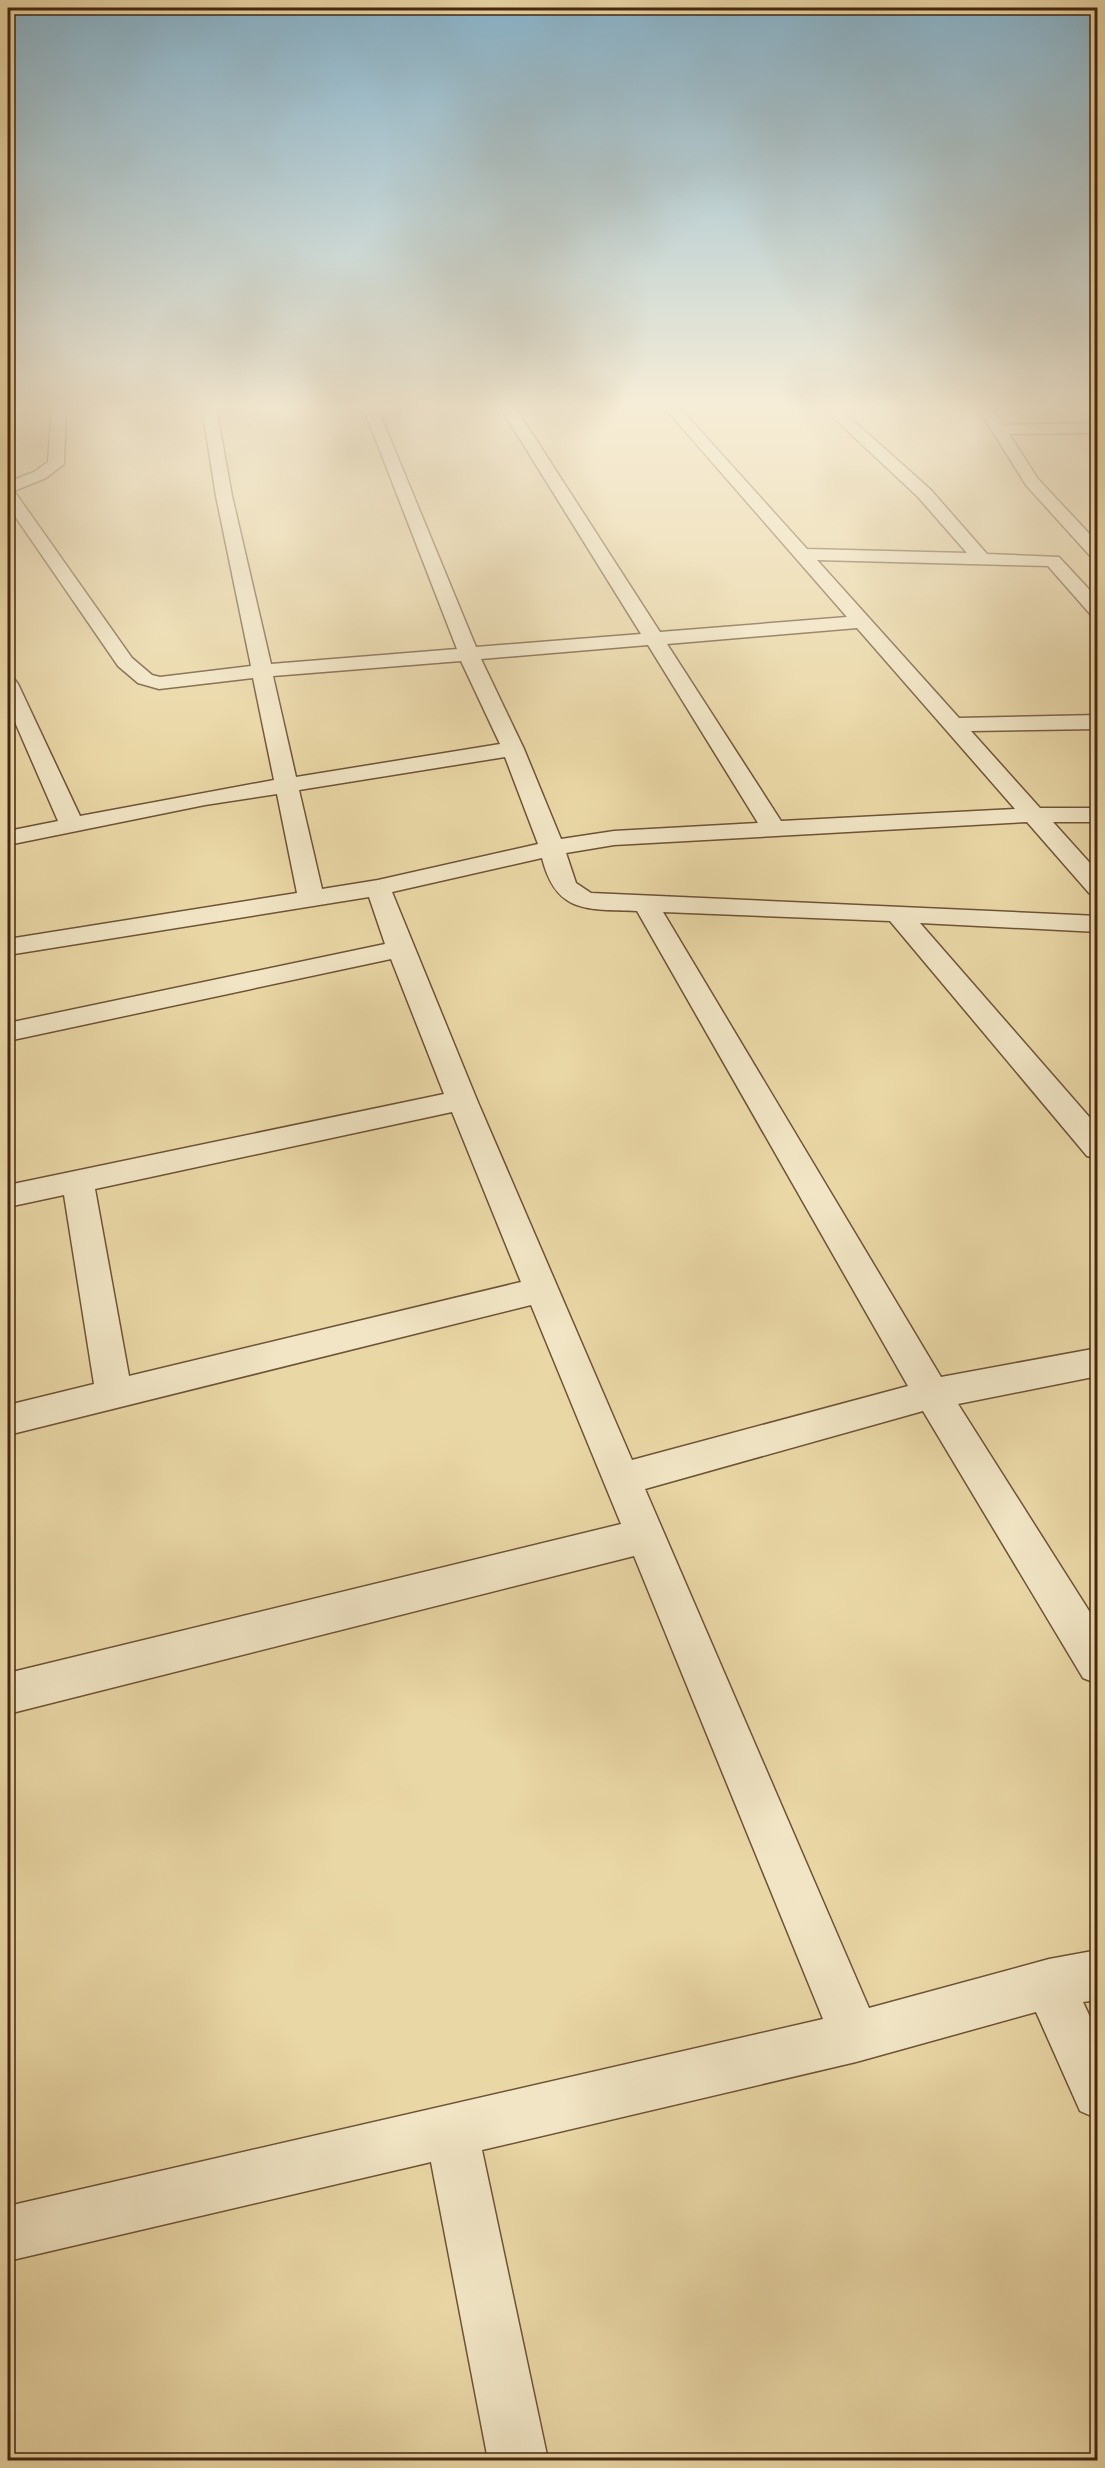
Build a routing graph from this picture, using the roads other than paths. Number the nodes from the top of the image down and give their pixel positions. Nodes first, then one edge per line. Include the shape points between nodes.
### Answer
1 (27, 522) edge
2 (232, 522) edge
3 (417, 522) edge
4 (580, 522) edge
5 (773, 522) edge
6 (950, 522) edge
7 (1069, 522) edge
8 (801, 554) junction
9 (1098, 554) edge
10 (982, 559) junction
11 (1098, 560) edge
12 (1053, 561) junction
13 (1098, 610) edge
14 (861, 622) junction
15 (654, 638) junction
16 (470, 654) junction
17 (261, 671) junction
18 (8, 684) edge
19 (1098, 722) edge
20 (951, 725) junction
21 (513, 749) junction
22 (287, 784) junction
23 (1030, 815) junction
24 (1098, 815) edge
25 (72, 824) junction
26 (774, 829) junction
27 (8, 838) edge
28 (552, 848) junction
29 (378, 888) junction
30 (1098, 888) edge
31 (311, 898) junction
32 (645, 903) junction
33 (898, 914) junction
34 (1098, 924) edge
35 (8, 947) edge
36 (400, 950) junction
37 (8, 1032) edge
38 (462, 1100) junction
39 (1098, 1148) edge
40 (78, 1181) junction
41 (8, 1196) edge
42 (542, 1290) junction
43 (1098, 1362) edge
44 (114, 1394) junction
45 (932, 1394) junction
46 (8, 1420) edge
47 (621, 1479) junction
48 (645, 1536) junction
49 (1098, 1664) edge
50 (8, 1694) edge
51 (1098, 1975) edge
52 (1049, 1984) junction
53 (856, 2037) junction
54 (1098, 2093) edge
55 (452, 2131) junction
56 (8, 2234) edge
57 (518, 2460) edge

1 - 17 street via 124,662 136,673 159,683 172,683
2 - 17 street
3 - 16 street
4 - 15 street
5 - 8 street
6 - 10 street
7 - 9 street
8 - 10 street
8 - 14 street
10 - 12 street
11 - 12 street
12 - 13 street
14 - 15 street
14 - 20 street
15 - 16 street
15 - 26 street
16 - 17 street
16 - 21 street
17 - 22 street
18 - 25 street
19 - 20 street
20 - 23 street
21 - 22 street
21 - 28 street
22 - 25 street
22 - 31 street
23 - 24 street
23 - 26 street
23 - 30 street
25 - 27 street
26 - 28 street via 614,838
28 - 29 street
28 - 32 street via 563,885 577,898
29 - 31 street
29 - 36 street
31 - 35 street
32 - 33 street
32 - 45 street
33 - 34 street
33 - 39 street
36 - 37 street
36 - 38 street
38 - 40 street
38 - 42 street
40 - 41 street
40 - 44 street
42 - 44 street
42 - 47 street
43 - 45 street
44 - 46 street
45 - 47 street
45 - 49 street
47 - 48 street
48 - 50 street
48 - 53 street
51 - 52 street
52 - 53 street
52 - 54 street
53 - 55 street
55 - 56 street
55 - 57 street

